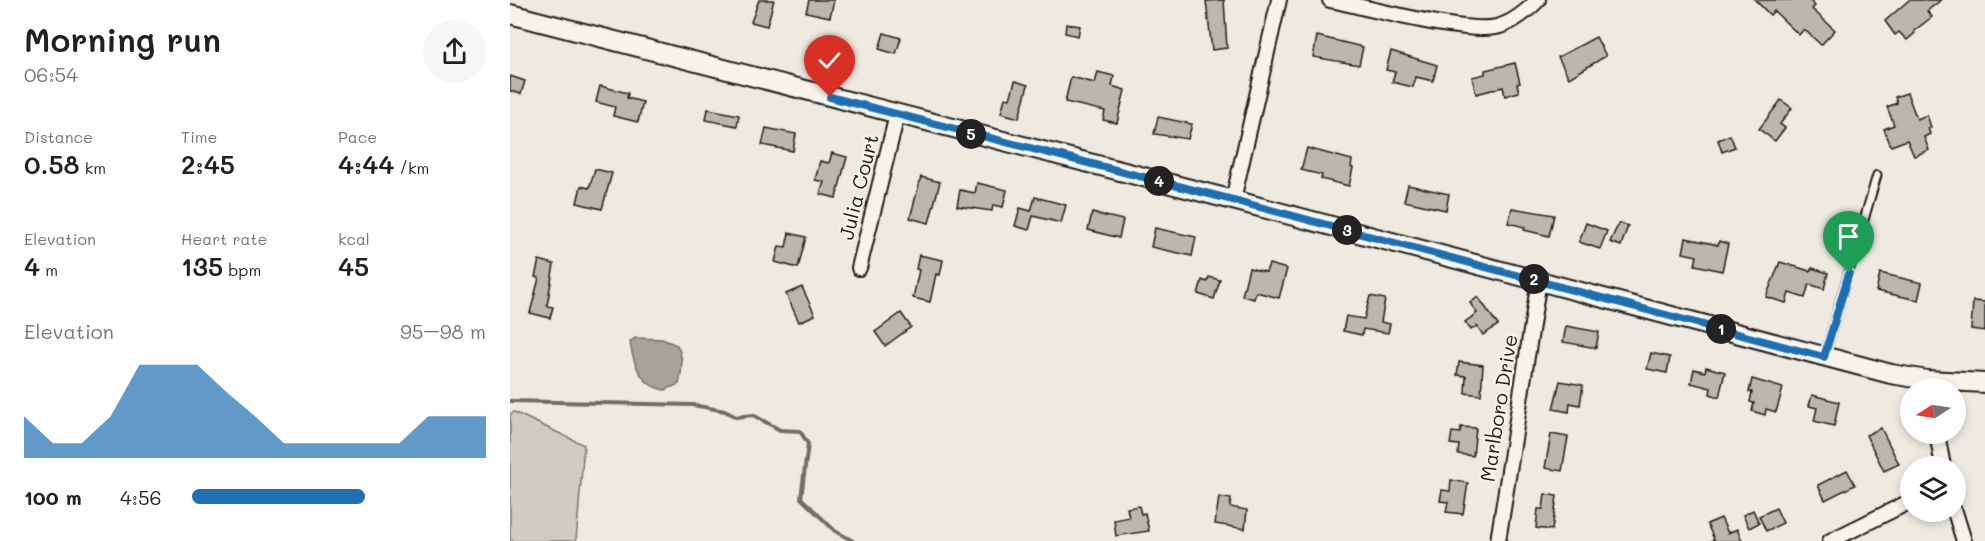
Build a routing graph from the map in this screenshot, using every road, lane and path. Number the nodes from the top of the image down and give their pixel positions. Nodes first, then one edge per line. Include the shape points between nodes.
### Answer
1 (1279, 0) edge
2 (1330, 0) edge
3 (1538, 0) edge
4 (510, 14) edge
5 (897, 115) junction
6 (1877, 175) dead end
7 (1233, 200) junction
8 (859, 268) dead end
9 (1539, 280) junction
10 (1824, 357) junction
11 (1906, 378) edge
12 (1966, 383) edge
13 (1985, 383) edge
14 (1900, 506) edge
15 (1958, 522) edge
16 (1498, 541) edge
17 (1830, 541) edge
18 (1964, 541) edge

1 - 7 street
2 - 3 street via 1466,28 1499,27
4 - 5 main road
5 - 7 main road
5 - 8 street, Julia Court
6 - 10 lane
7 - 9 main road
9 - 10 main road
9 - 16 street, Marlboro Drive
10 - 11 main road
12 - 13 main road
14 - 17 street
15 - 18 street

